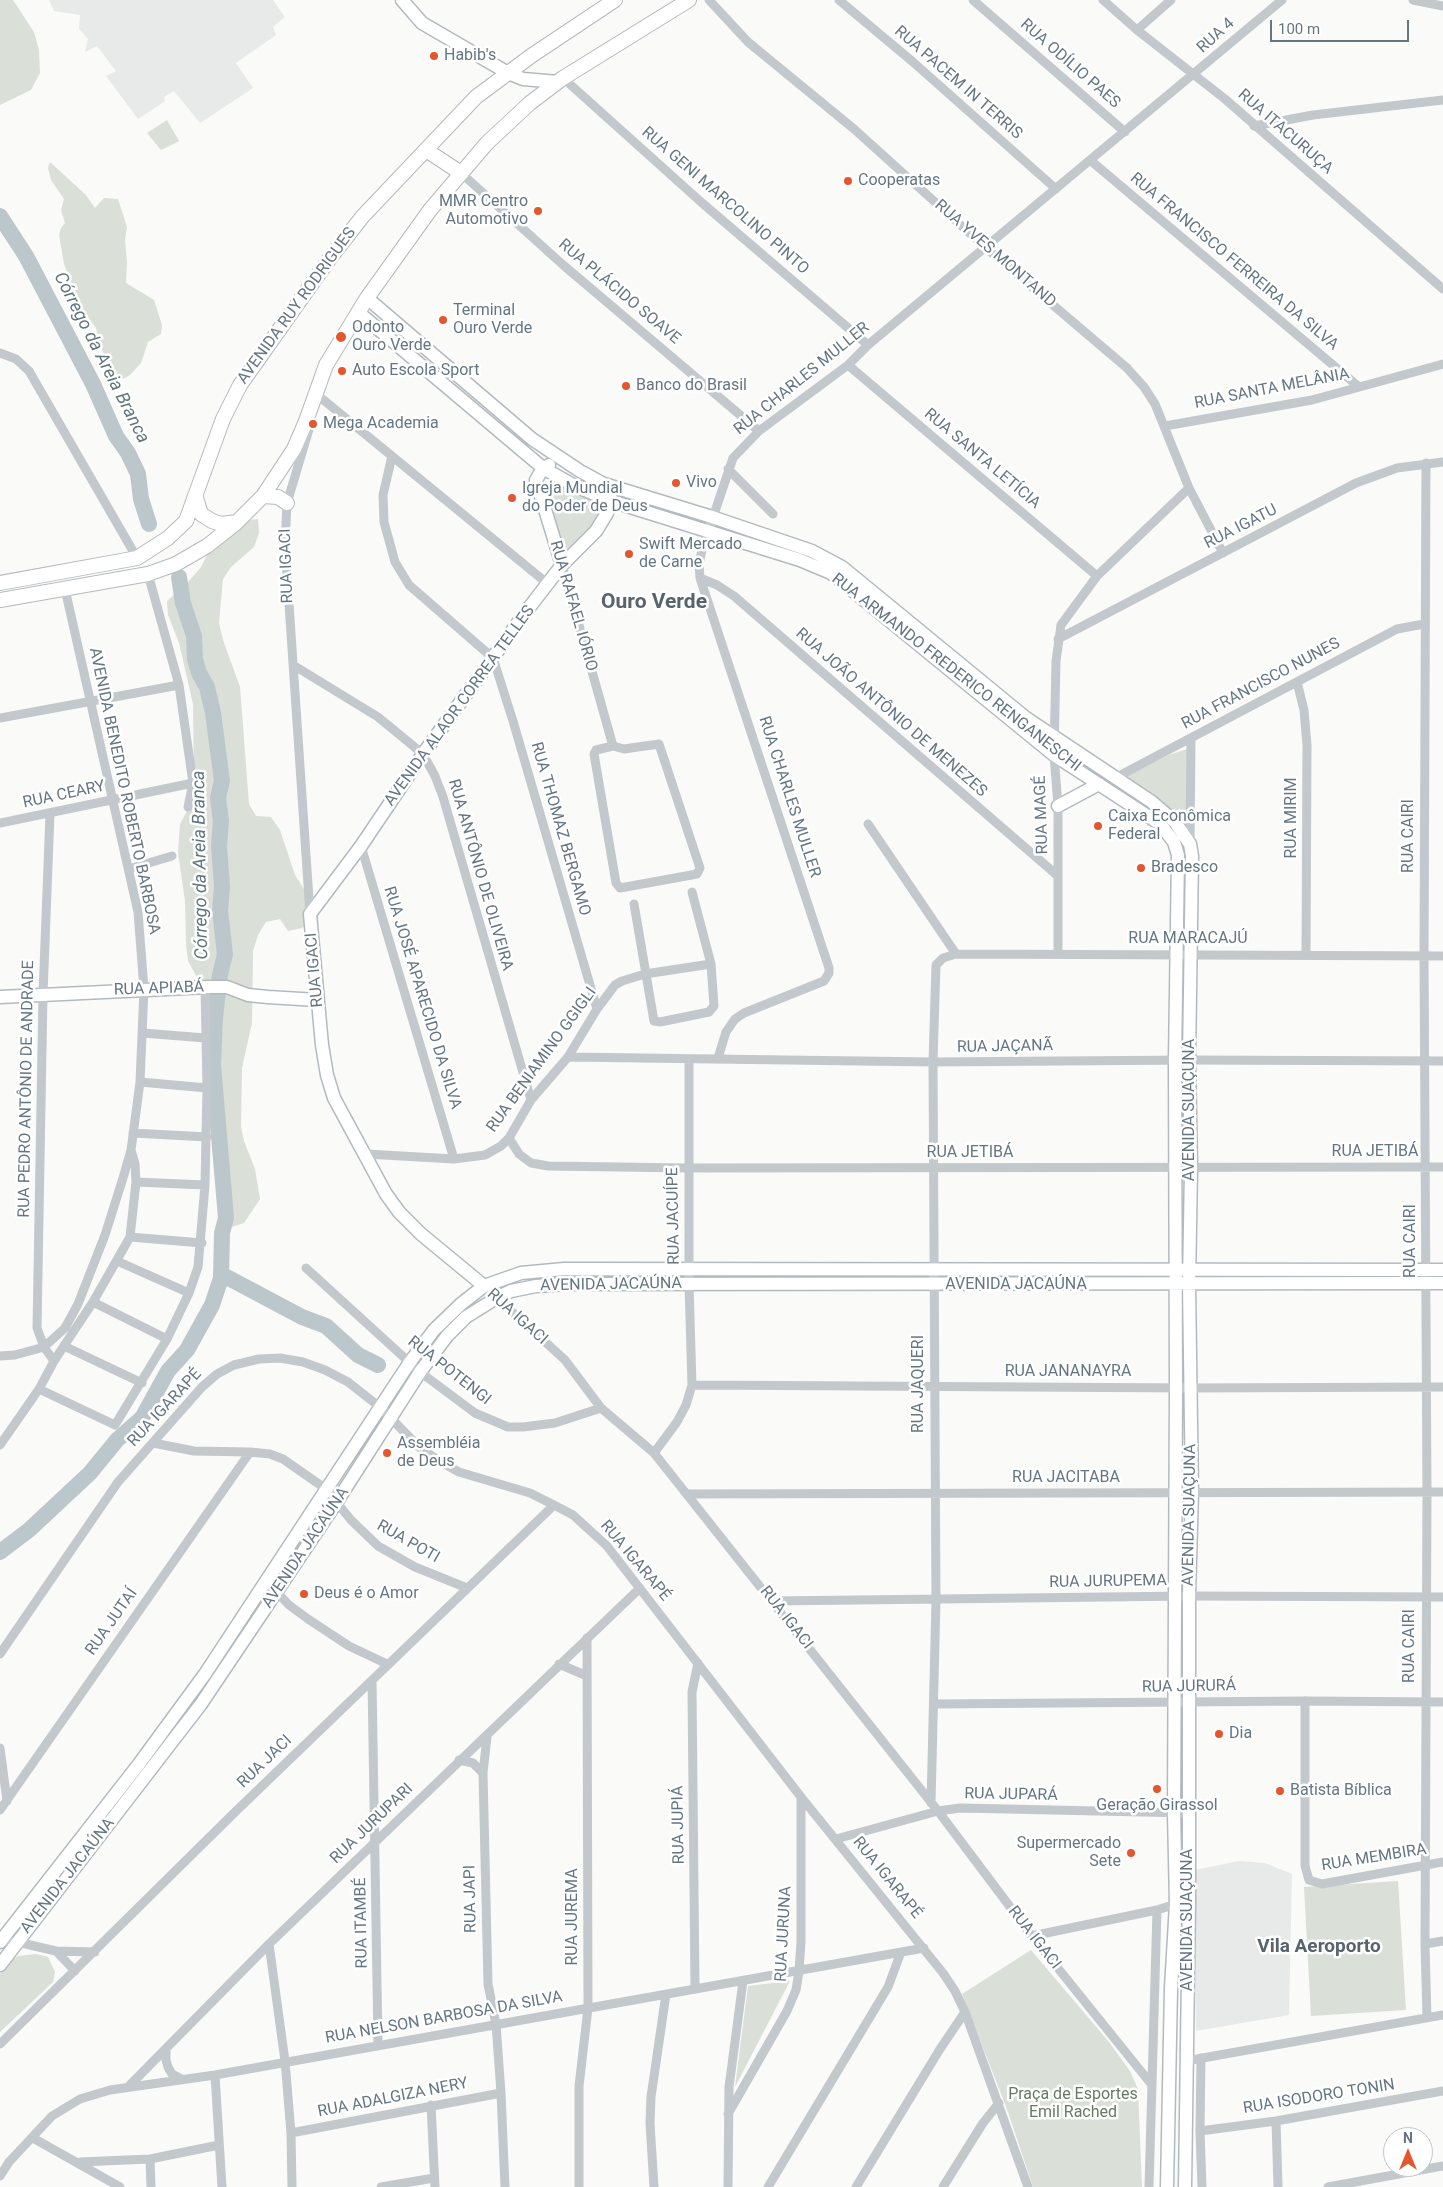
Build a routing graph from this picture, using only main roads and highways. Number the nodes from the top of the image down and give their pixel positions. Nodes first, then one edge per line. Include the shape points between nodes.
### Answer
1 (402, 0) edge
2 (614, 0) edge
3 (679, 0) edge
4 (689, 0) edge
5 (658, 19) junction
6 (508, 73) junction
7 (560, 80) junction
8 (426, 150) junction
9 (462, 173) junction
10 (367, 298) junction
11 (358, 312) junction
12 (500, 413) junction
13 (488, 422) junction
14 (559, 459) junction
15 (542, 468) junction
16 (604, 484) junction
17 (263, 496) junction
18 (196, 498) junction
19 (611, 501) junction
20 (287, 503) road end
21 (237, 522) junction
22 (137, 558) junction
23 (562, 565) junction
24 (148, 574) junction
25 (0, 583) edge
26 (0, 600) edge
27 (1099, 784) junction
28 (1058, 806) road end
29 (1190, 844) joint
30 (1178, 855) joint
31 (310, 914) joint
32 (0, 997) edge
33 (317, 1000) junction
34 (1190, 1270) junction
35 (1443, 1270) edge
36 (1176, 1271) junction
37 (1443, 1283) edge
38 (1176, 1285) junction
39 (1189, 1285) junction
40 (484, 1286) junction
41 (0, 1942) edge
42 (0, 1965) edge
43 (1167, 2187) edge
44 (1185, 2187) edge

1 - 6 main road via 422,23
2 - 6 main road, AVENIDA RUY RODRIGUES
3 - 5 main road
4 - 5 main road
5 - 7 main road
6 - 7 main road via 523,79
6 - 8 main road, AVENIDA RUY RODRIGUES via 476,97
7 - 9 main road via 487,143
8 - 9 main road
8 - 18 main road, AVENIDA RUY RODRIGUES via 363,216 240,385 223,419
9 - 10 main road via 430,210
10 - 11 main road
10 - 12 main road, RUA ARMANDO FREDERICO RENGANESCHI
11 - 13 main road, RUA ARMANDO FREDERICO RENGANESCHI
11 - 17 main road via 326,365 294,449
12 - 13 main road
12 - 14 main road, RUA ARMANDO FREDERICO RENGANESCHI
13 - 15 main road, RUA ARMANDO FREDERICO RENGANESCHI
14 - 15 main road
14 - 16 main road, RUA ARMANDO FREDERICO RENGANESCHI
15 - 19 main road, RUA ARMANDO FREDERICO RENGANESCHI
15 - 23 main road, RUA RAFAEL IÓRIO via 536,478 537,487
16 - 19 main road
16 - 29 main road, RUA ARMANDO FREDERICO RENGANESCHI via 712,516 812,551 842,568 1026,718 1152,802 1175,822
17 - 20 main road
17 - 21 main road
18 - 21 main road via 201,514 212,521 221,524
18 - 22 main road, AVENIDA RUY RODRIGUES via 186,521 168,538
19 - 23 main road, AVENIDA ALAOR CORREA TELLES via 596,531
19 - 27 main road, RUA ARMANDO FREDERICO RENGANESCHI via 800,560 831,573 1054,755
21 - 24 main road via 207,546 176,564
22 - 24 main road via 141,569
22 - 25 main road, AVENIDA RUY RODRIGUES
23 - 31 main road, AVENIDA ALAOR CORREA TELLES
24 - 26 main road
27 - 28 main road
27 - 30 main road, RUA ARMANDO FREDERICO RENGANESCHI via 1160,824 1174,842
29 - 34 main road, AVENIDA SUAÇUNA
30 - 36 main road, AVENIDA SUAÇUNA
31 - 33 main road, RUA IGACI
32 - 33 main road, RUA APIABÁ via 227,987 248,995
33 - 40 main road, RUA IGACI via 327,1075 334,1098 386,1194 421,1234
34 - 35 main road, AVENIDA JACAÚNA
34 - 36 main road, AVENIDA JACAÚNA
34 - 39 main road, AVENIDA SUAÇUNA
36 - 38 main road, AVENIDA SUAÇUNA
36 - 40 main road, AVENIDA JACAÚNA via 564,1269 521,1273
37 - 39 main road, AVENIDA JACAÚNA
38 - 39 main road, AVENIDA JACAÚNA
38 - 42 main road, AVENIDA JACAÚNA via 536,1286 498,1297 446,1336 201,1704
38 - 43 main road, AVENIDA SUAÇUNA via 1176,1904
39 - 44 main road, AVENIDA SUAÇUNA via 1192,1492
40 - 41 main road, AVENIDA JACAÚNA via 434,1330 410,1362 204,1674 139,1764

